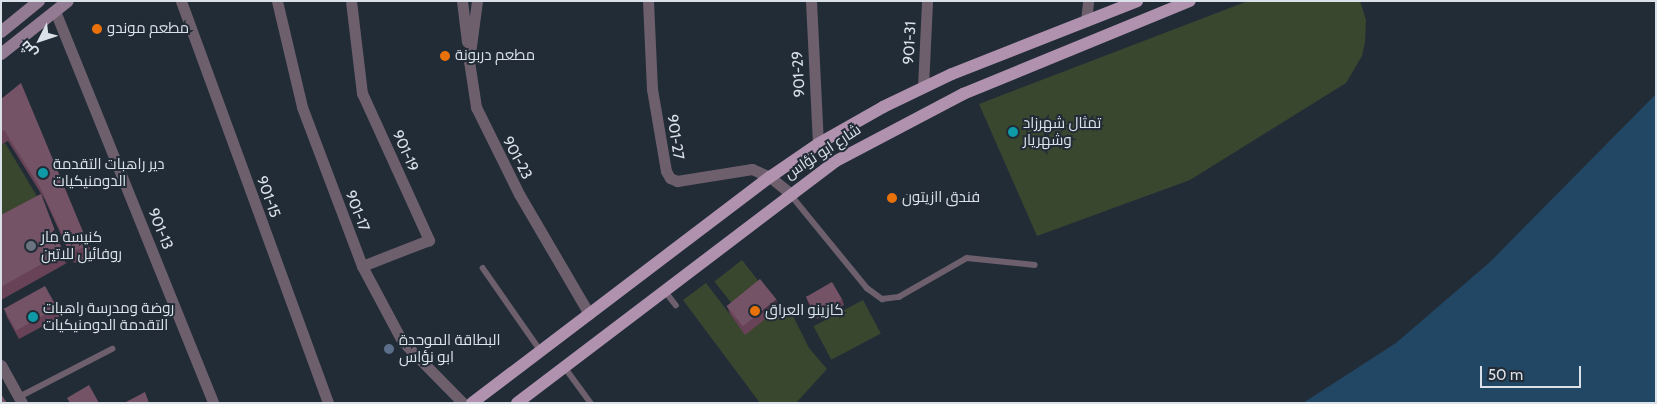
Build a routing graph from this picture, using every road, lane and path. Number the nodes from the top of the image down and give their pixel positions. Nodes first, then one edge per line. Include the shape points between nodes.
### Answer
1 (68, 1) edge
2 (181, 1) edge
3 (277, 1) edge
4 (351, 1) edge
5 (462, 1) edge
6 (477, 1) edge
7 (648, 1) edge
8 (811, 1) edge
9 (927, 1) edge
10 (1088, 1) edge
11 (1137, 1) edge
12 (1190, 1) edge
13 (33, 4) edge
14 (55, 12) junction
15 (1086, 21) junction
16 (1, 32) edge
17 (1, 54) edge
18 (469, 61) junction
19 (923, 87) junction
20 (818, 144) junction
21 (770, 177) junction
22 (790, 193) junction
23 (1035, 265) dead end
24 (362, 266) junction
25 (483, 268) dead end
26 (664, 290) junction
27 (676, 305) dead end
28 (589, 314) junction
29 (112, 349) dead end
30 (541, 351) junction
31 (1, 365) edge
32 (564, 366) junction
33 (20, 400) edge
34 (213, 403) edge
35 (328, 403) edge
36 (463, 403) edge
37 (472, 403) edge
38 (517, 403) edge
39 (591, 403) edge

1 - 14 main road
2 - 35 street, 901-15
3 - 24 street, 901-17 via 302,107
4 - 24 street, 901-19 via 362,93 429,240
5 - 18 street
6 - 18 street, 901-23
7 - 21 street, 901-27 via 652,89 666,171 670,178 677,181 742,169 752,169
8 - 20 street, 901-29
9 - 19 street, 901-31
10 - 15 street
11 - 15 main road, شارع ابو نؤاس
12 - 22 main road, شارع ابو نؤاس via 930,110 836,161
13 - 16 main road
14 - 17 main road
14 - 34 street, 901-13
15 - 19 main road, شارع ابو نؤاس
18 - 28 street, 901-23 via 481,121
19 - 20 main road, شارع ابو نؤاس
20 - 21 main road, شارع ابو نؤاس
21 - 22 street, 901-27
21 - 28 main road, شارع ابو نؤاس
22 - 23 lane via 870,292 882,299 900,297 967,258
22 - 26 main road, شارع ابو نؤاس
24 - 36 street, 901-17 via 402,341
25 - 30 lane
26 - 27 lane
26 - 32 main road, شارع ابو نؤاس
28 - 30 main road, شارع ابو نؤاس
29 - 33 lane
30 - 37 main road, شارع ابو نؤاس
31 - 33 street
32 - 38 main road, شارع ابو نؤاس
32 - 39 lane

